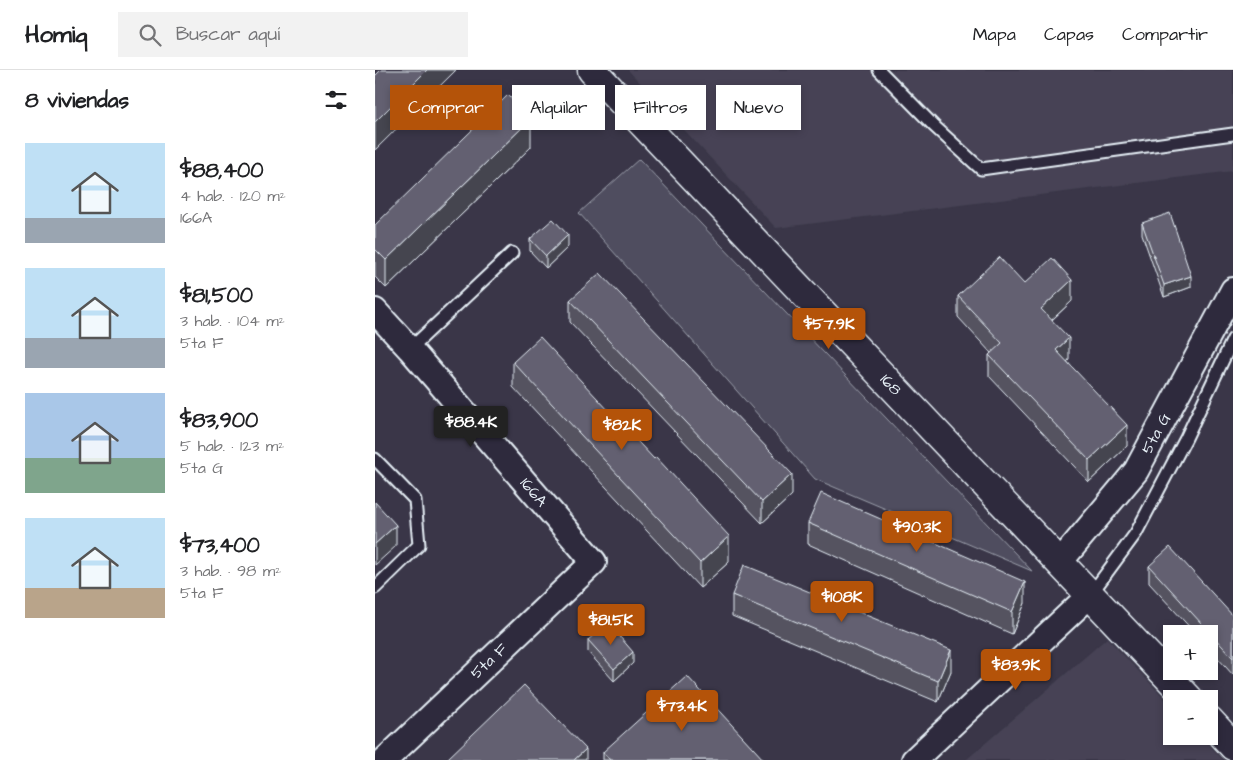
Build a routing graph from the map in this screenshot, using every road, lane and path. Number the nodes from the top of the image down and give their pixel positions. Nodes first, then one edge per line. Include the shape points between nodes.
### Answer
1 (879, 70) edge
2 (600, 72) edge
3 (1233, 134) edge
4 (513, 253) dead end
5 (1233, 290) edge
6 (375, 310) edge
7 (1233, 339) edge
8 (410, 349) junction
9 (375, 459) edge
10 (594, 562) joint
11 (1060, 562) junction
12 (375, 588) edge
13 (1091, 594) junction
14 (1181, 690) edge
15 (1218, 730) edge
16 (1233, 746) edge
17 (385, 760) edge
18 (914, 760) edge

1 - 3 lane via 981,169
2 - 11 street, 168
4 - 8 lane
5 - 11 street, 5ta G via 1136,471
6 - 8 street, 166A
7 - 13 lane via 1136,533
8 - 10 street, 166A
9 - 12 lane via 415,500 419,545
10 - 17 street, 5ta F
11 - 13 street, 168
13 - 14 street, 168
13 - 18 street
15 - 16 street

